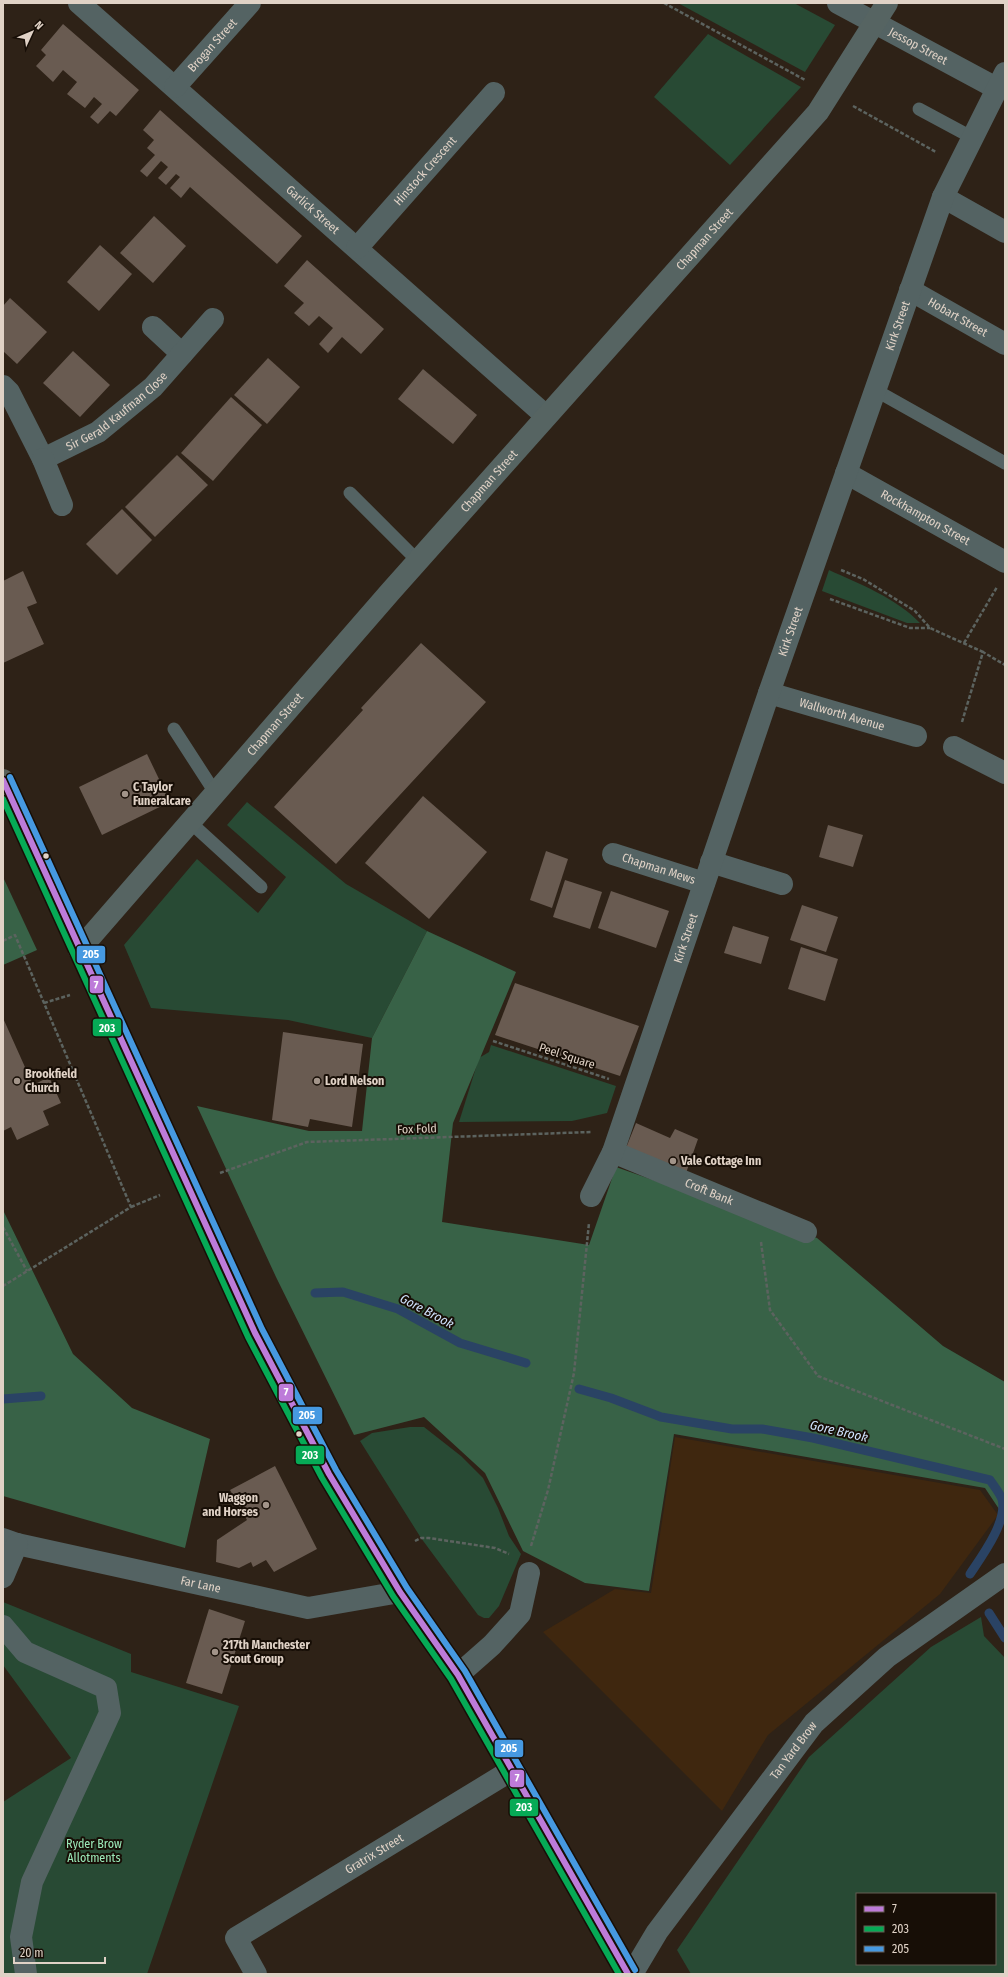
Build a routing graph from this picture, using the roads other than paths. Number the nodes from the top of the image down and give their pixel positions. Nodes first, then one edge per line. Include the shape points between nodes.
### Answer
1 (79, 3) edge
2 (250, 3) edge
3 (838, 3) edge
4 (887, 3) edge
5 (874, 22) junction
6 (1001, 81) edge
7 (175, 87) junction
8 (494, 93) dead end
9 (919, 109) dead end
10 (973, 138) junction
11 (943, 197) junction
12 (1005, 232) edge
13 (356, 248) junction
14 (910, 290) junction
15 (213, 319) dead end
16 (153, 327) dead end
17 (1005, 344) edge
18 (182, 354) junction
19 (3, 386) edge
20 (875, 390) junction
21 (546, 416) junction
22 (43, 459) junction
23 (1005, 463) edge
24 (846, 473) junction
25 (350, 493) dead end
26 (62, 505) dead end
27 (418, 561) junction
28 (1002, 572) edge
29 (769, 692) junction
30 (174, 729) dead end
31 (916, 736) dead end
32 (954, 747) road end
33 (1005, 773) edge
34 (3, 780) edge
35 (216, 794) junction
36 (191, 823) junction
37 (614, 854) dead end
38 (711, 862) junction
39 (704, 883) junction
40 (782, 884) dead end
41 (261, 887) dead end
42 (79, 950) junction
43 (613, 1152) junction
44 (591, 1196) road end
45 (806, 1232) dead end
46 (10, 1541) edge
47 (529, 1573) dead end
48 (1005, 1574) edge
49 (3, 1577) edge
50 (400, 1592) junction
51 (3, 1626) edge
52 (458, 1675) junction
53 (512, 1770) junction
54 (26, 1974) edge
55 (256, 1974) edge
56 (628, 1974) edge
57 (632, 1974) edge

1 - 7 street, Garlick Street
2 - 7 street, Brogan Street
3 - 5 street, Jessop Street
4 - 5 street, Chapman Street
5 - 6 street, Jessop Street
5 - 21 street, Chapman Street via 818,112
6 - 10 street, Kirk Street
7 - 13 street, Garlick Street
8 - 13 street, Hinstock Crescent
9 - 10 lane
10 - 11 street, Kirk Street
11 - 12 street
11 - 14 street, Kirk Street
13 - 21 street, Garlick Street
14 - 17 street, Hobart Street
14 - 20 street, Kirk Street
15 - 18 street, Sir Gerald Kaufman Close
16 - 18 street
18 - 22 street, Sir Gerald Kaufman Close via 153,387 98,432
19 - 22 street via 9,392
20 - 23 lane
20 - 24 street, Kirk Street
21 - 27 street, Chapman Street
22 - 26 street
24 - 28 street, Rockhampton Street
24 - 29 street, Kirk Street
25 - 27 lane
27 - 35 street, Chapman Street
29 - 31 street, Wallworth Avenue
29 - 38 street, Kirk Street
30 - 35 lane
32 - 33 street
34 - 42 highway
35 - 36 street, Chapman Street
36 - 41 lane
36 - 42 street, Chapman Street
37 - 39 street, Chapman Mews
38 - 39 street, Kirk Street
38 - 40 street, Chapman Mews
39 - 43 street, Kirk Street
42 - 50 highway via 255,1333 329,1474
43 - 44 street, Kirk Street
43 - 45 street, Croft Bank
46 - 49 street
46 - 50 street, Far Lane via 308,1608
47 - 52 street via 520,1614 492,1645
48 - 57 street, Tan Yard Brow via 887,1657 814,1723 657,1932
50 - 52 highway
51 - 54 street via 25,1652 106,1688 110,1713 32,1882 21,1937
52 - 53 highway
53 - 55 street, Gratrix Street via 236,1938
53 - 56 highway

